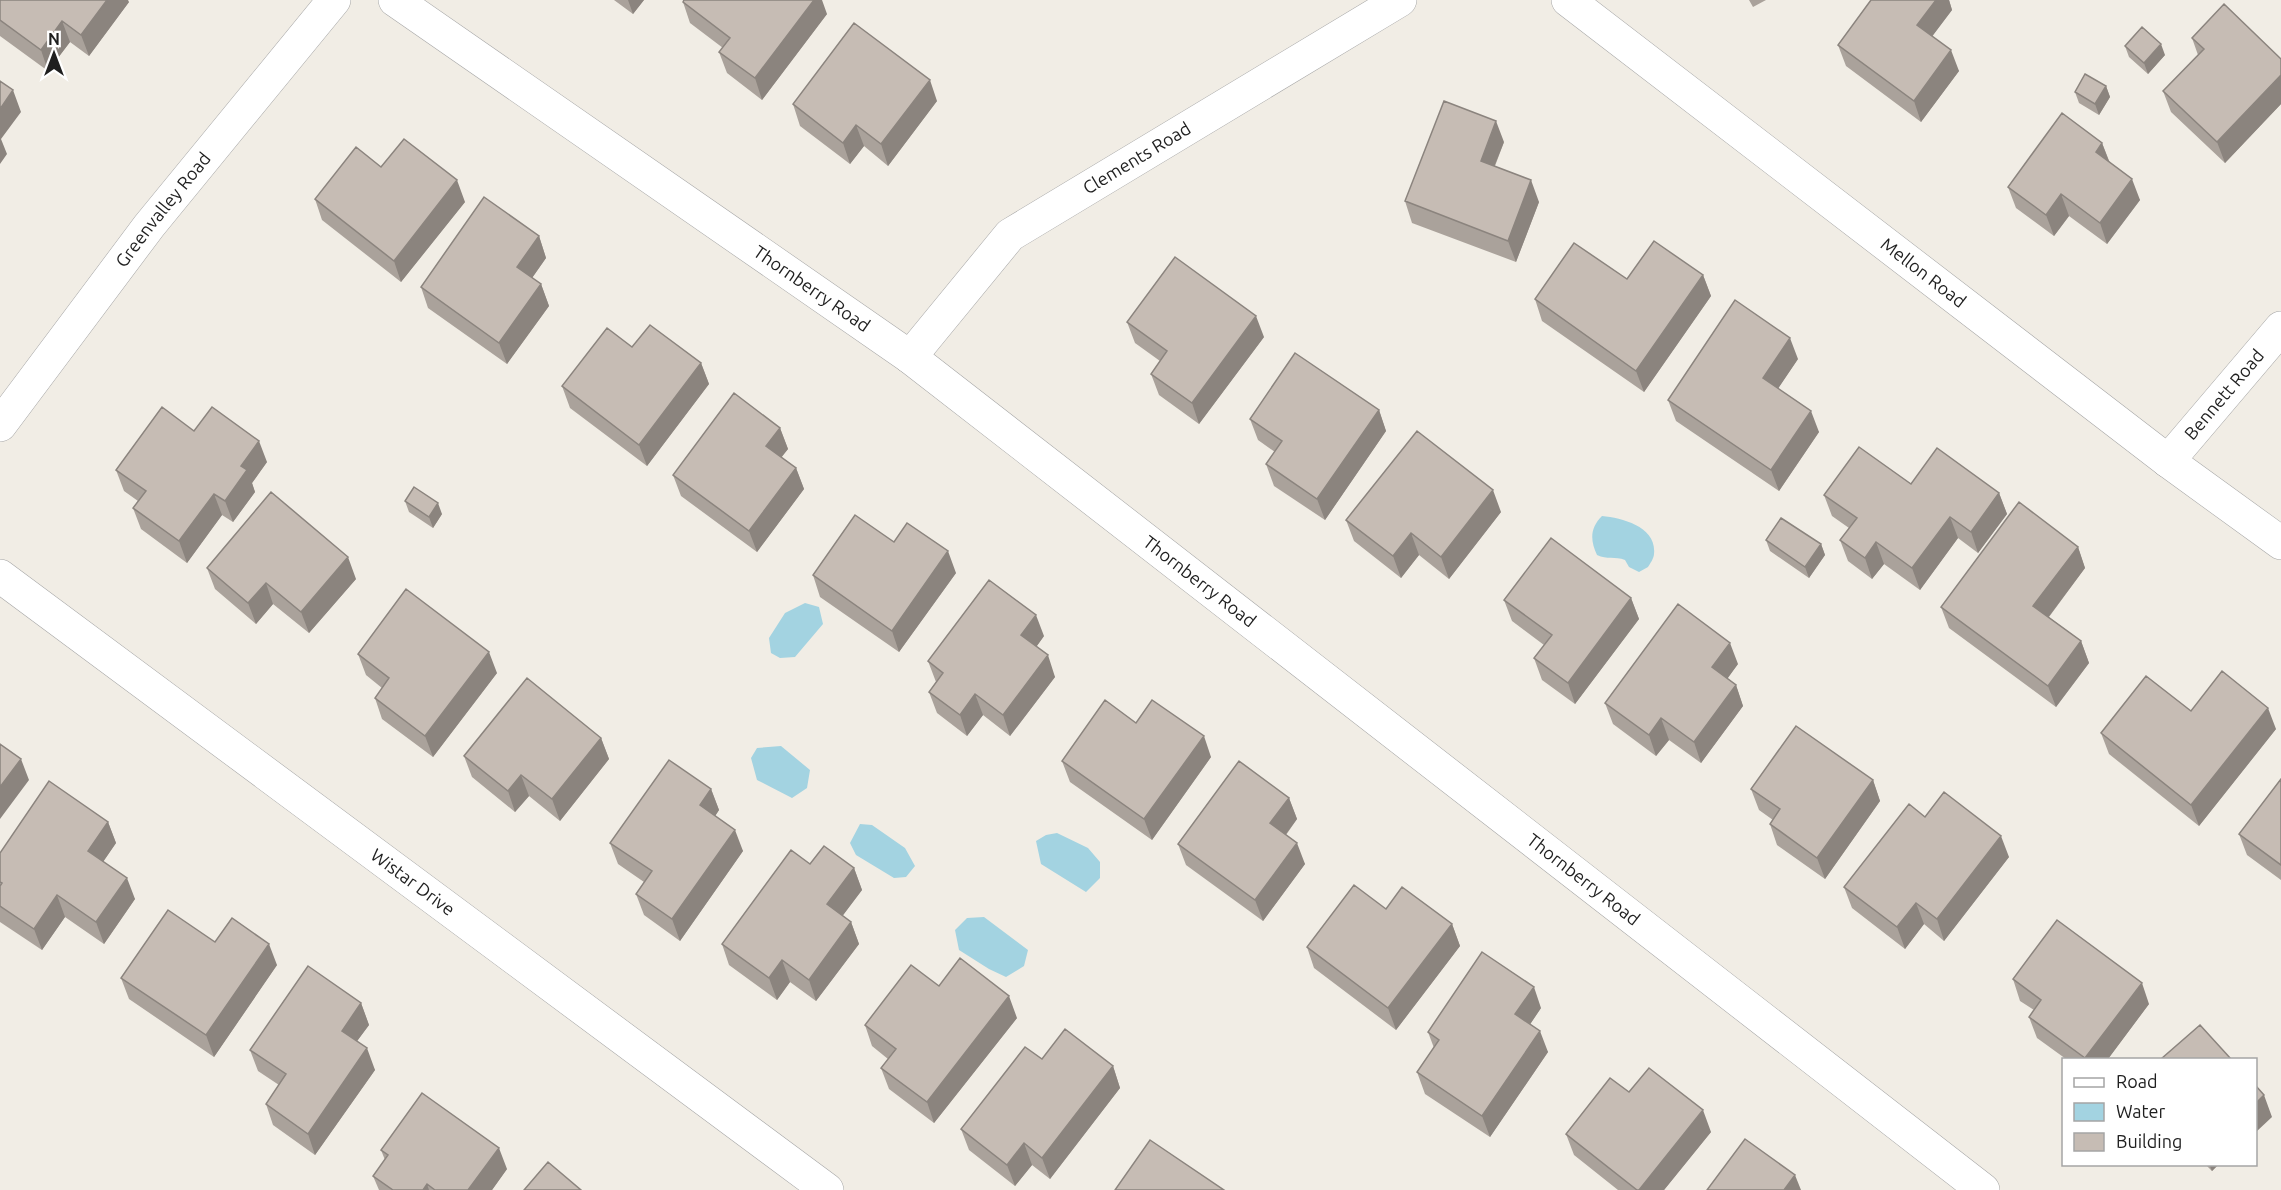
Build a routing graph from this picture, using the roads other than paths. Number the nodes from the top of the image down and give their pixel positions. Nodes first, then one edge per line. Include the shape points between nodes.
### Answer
1 (334, 0) edge
2 (395, 0) edge
3 (1400, 0) edge
4 (1568, 0) edge
5 (2281, 328) edge
6 (910, 357) junction
7 (0, 425) edge
8 (2168, 461) junction
9 (2281, 543) edge
10 (0, 576) edge
11 (827, 1190) edge
12 (1983, 1190) edge

1 - 7 street, Greenvalley Road via 148,226
2 - 6 street, Thornberry Road
3 - 6 street, Clements Road via 1010,235
4 - 8 street, Mellon Road
5 - 8 street, Bennett Road
6 - 12 street, Thornberry Road
8 - 9 street, Mellon Road
10 - 11 street, Wistar Drive

